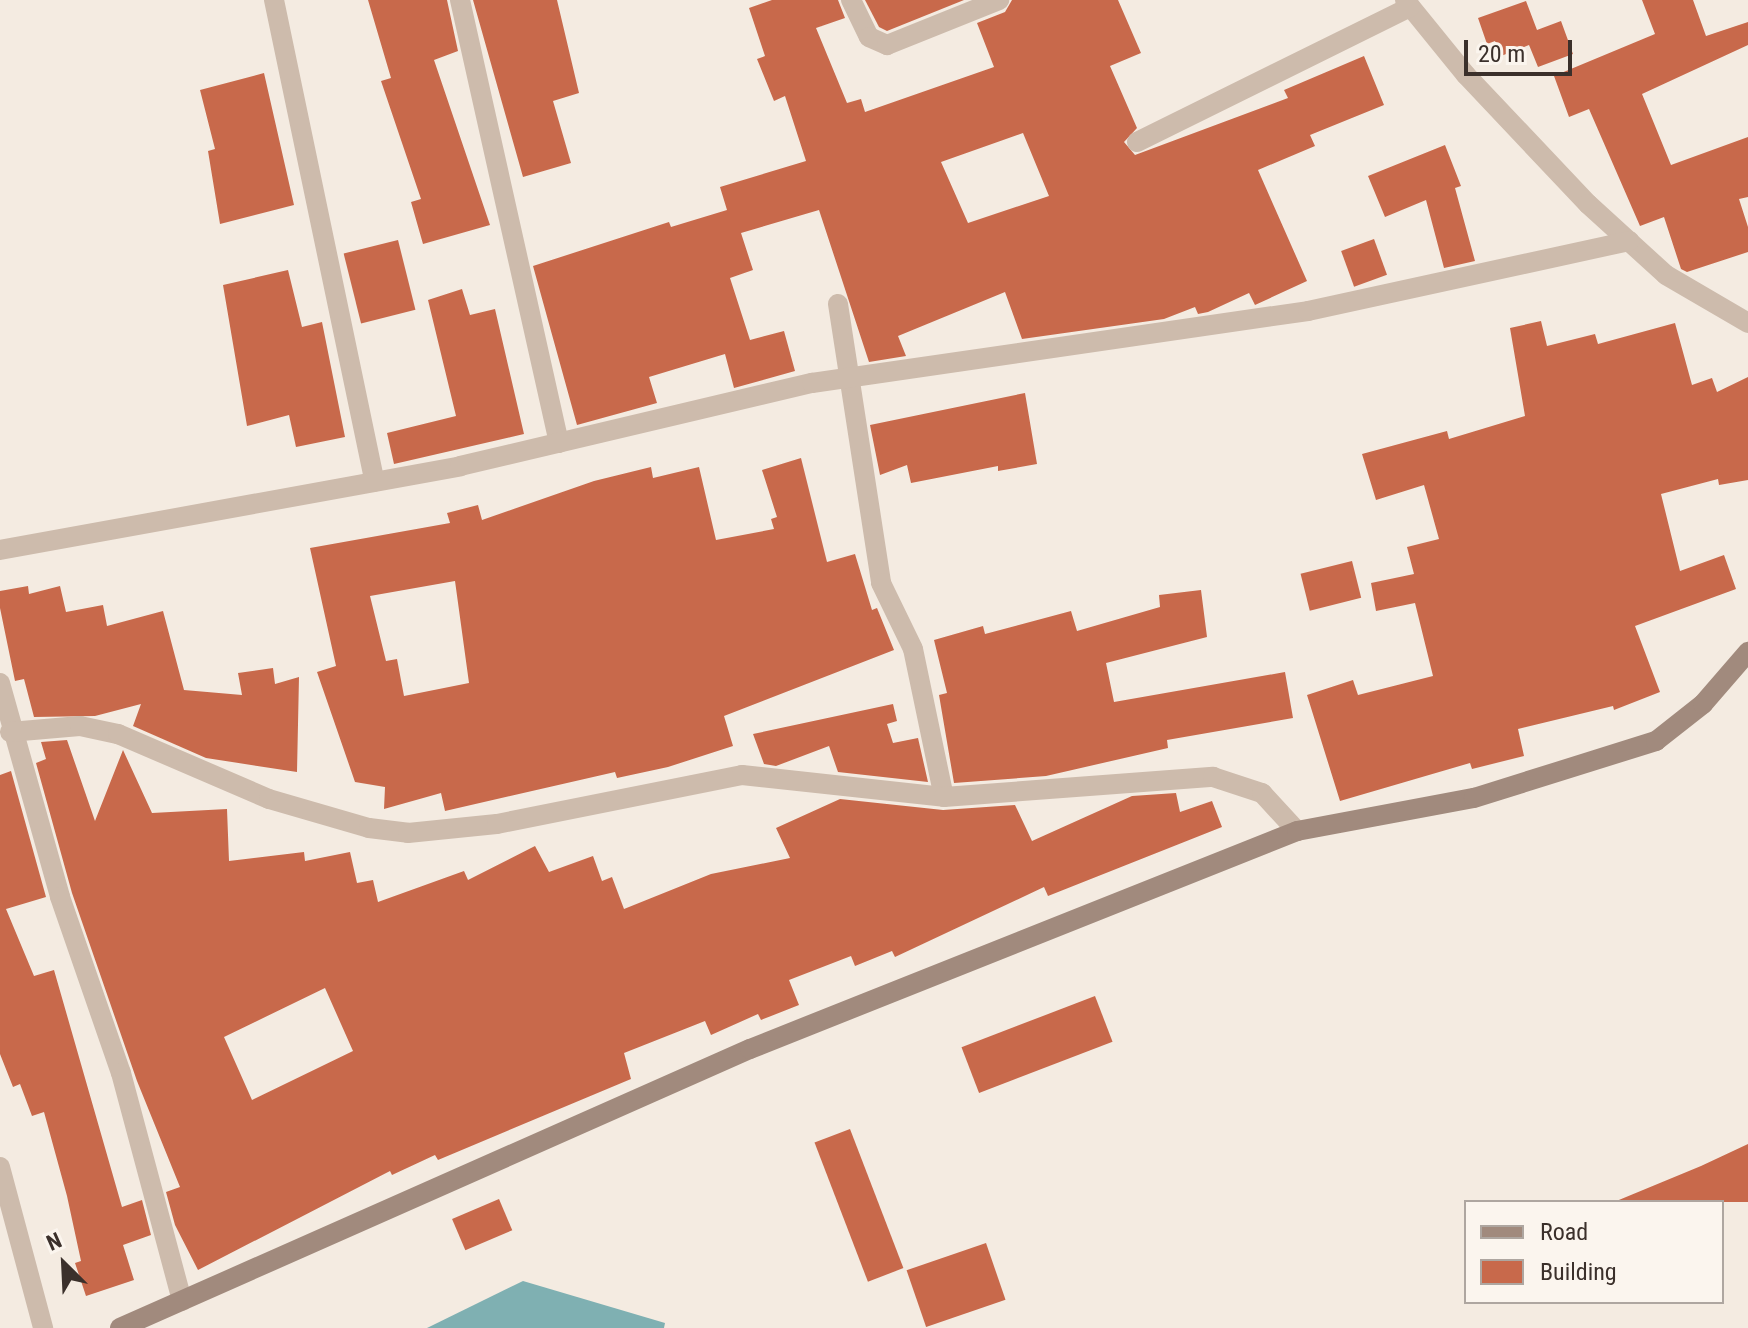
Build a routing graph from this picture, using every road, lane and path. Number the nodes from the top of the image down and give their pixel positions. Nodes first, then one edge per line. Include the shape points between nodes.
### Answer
1 (274, 0) edge
2 (460, 0) edge
3 (851, 0) edge
4 (999, 0) edge
5 (1407, 4) edge
6 (1137, 142) dead end
7 (1629, 241) junction
8 (838, 304) dead end
9 (1748, 323) edge
10 (846, 378) junction
11 (559, 443) junction
12 (375, 482) junction
13 (0, 550) edge
14 (1748, 652) edge
15 (0, 683) edge
16 (10, 732) junction
17 (944, 797) junction
18 (1297, 831) junction
19 (0, 1167) edge
20 (182, 1301) junction
21 (43, 1328) edge
22 (120, 1328) edge

1 - 12 street
2 - 11 street
3 - 4 street via 869,37 887,45
5 - 6 street
5 - 7 street via 1466,75
7 - 9 street via 1666,275
7 - 10 street via 1308,311
8 - 10 street
10 - 11 street
10 - 17 street via 881,583 913,649
11 - 12 street
12 - 13 street
14 - 18 main road via 1703,704 1656,741 1474,798
15 - 16 street
16 - 17 street via 80,726 118,734 269,799 369,828 408,833 497,824 742,775
16 - 20 street via 121,1073
17 - 18 street via 1213,777 1262,793
18 - 20 main road via 750,1049
19 - 21 street
20 - 22 main road

